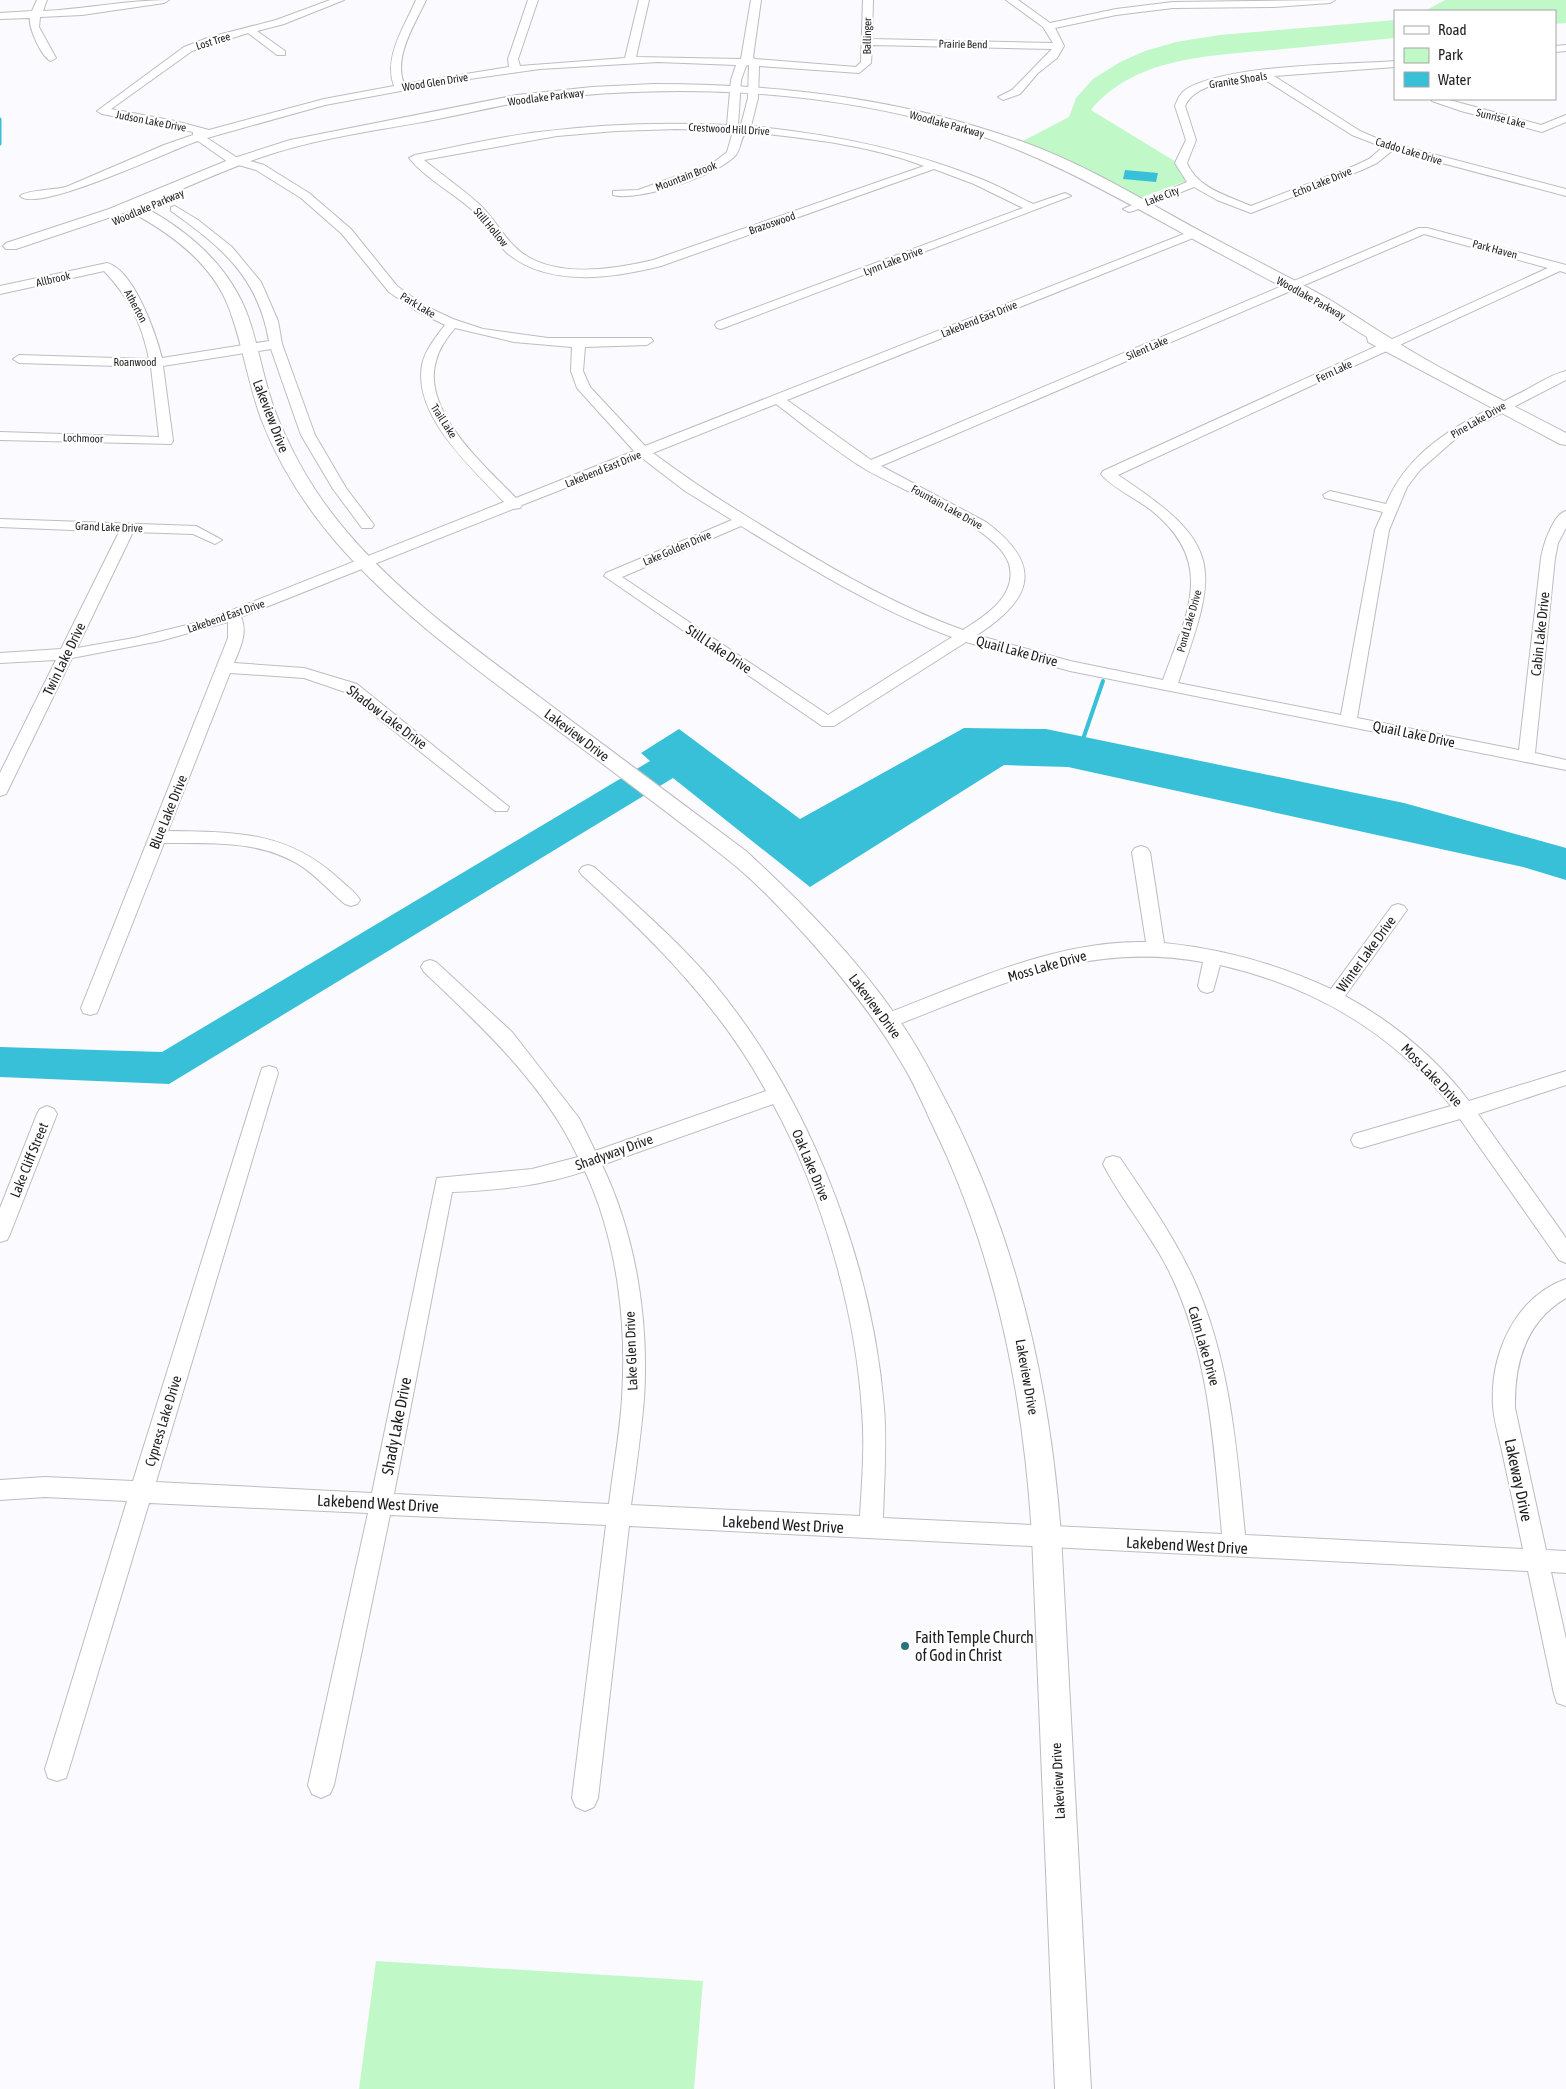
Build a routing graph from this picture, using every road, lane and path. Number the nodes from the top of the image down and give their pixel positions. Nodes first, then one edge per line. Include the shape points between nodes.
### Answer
1 (42, 0) edge
2 (164, 0) edge
3 (339, 0) edge
4 (421, 0) edge
5 (533, 0) edge
6 (644, 0) edge
7 (756, 0) edge
8 (868, 0) edge
9 (1011, 0) edge
10 (1330, 0) edge
11 (36, 14) junction
12 (0, 16) edge
13 (1048, 26) junction
14 (251, 31) junction
15 (867, 42) junction
16 (1059, 46) junction
17 (281, 53) dead end
18 (51, 58) dead end
19 (630, 60) junction
20 (748, 60) junction
21 (1394, 64) edge
22 (1383, 65) junction
23 (516, 69) junction
24 (860, 70) joint
25 (1394, 72) edge
26 (1266, 75) junction
27 (400, 87) junction
28 (736, 88) junction
29 (754, 89) junction
30 (1003, 97) dead end
31 (1439, 100) edge
32 (102, 112) joint
33 (733, 112) junction
34 (749, 113) junction
35 (1566, 118) edge
36 (738, 131) junction
37 (202, 134) junction
38 (1390, 147) junction
39 (230, 149) junction
40 (415, 158) joint
41 (253, 160) junction
42 (933, 166) junction
43 (1195, 183) junction
44 (1206, 189) junction
45 (616, 193) dead end
46 (1566, 193) edge
47 (1164, 195) junction
48 (26, 196) dead end
49 (1065, 196) dead end
50 (1177, 202) junction
51 (136, 208) junction
52 (1032, 208) junction
53 (175, 210) dead end
54 (1251, 210) joint
55 (1142, 211) junction
56 (1423, 230) joint
57 (1188, 236) junction
58 (6, 247) edge
59 (107, 267) joint
60 (1563, 268) edge
61 (608, 273) joint
62 (1285, 289) junction
63 (0, 290) edge
64 (454, 323) junction
65 (721, 325) dead end
66 (647, 341) dead end
67 (276, 344) junction
68 (579, 344) junction
69 (1389, 345) junction
70 (249, 348) junction
71 (20, 359) dead end
72 (156, 363) junction
73 (1566, 375) edge
74 (778, 400) junction
75 (1502, 406) junction
76 (0, 436) edge
77 (1566, 440) edge
78 (166, 441) joint
79 (644, 453) junction
80 (870, 466) junction
81 (1108, 474) joint
82 (1330, 495) dead end
83 (515, 505) junction
84 (1389, 509) junction
85 (1566, 516) edge
86 (744, 520) junction
87 (0, 523) edge
88 (367, 525) dead end
89 (128, 528) junction
90 (215, 540) dead end
91 (365, 563) junction
92 (611, 576) joint
93 (234, 615) junction
94 (964, 636) junction
95 (66, 654) junction
96 (0, 658) edge
97 (225, 668) junction
98 (1169, 686) junction
99 (1348, 721) junction
100 (828, 722) joint
101 (1526, 757) junction
102 (1566, 765) edge
103 (0, 790) edge
104 (501, 807) dead end
105 (158, 837) junction
106 (1141, 852) dead end
107 (588, 871) dead end
108 (351, 900) dead end
109 (1398, 910) dead end
110 (1156, 948) junction
111 (1213, 956) junction
112 (430, 967) dead end
113 (1207, 986) dead end
114 (1334, 998) junction
115 (90, 1008) dead end
116 (887, 1021) junction
117 (269, 1072) dead end
118 (1566, 1078) edge
119 (778, 1094) junction
120 (1465, 1110) junction
121 (47, 1114) dead end
122 (1361, 1140) dead end
123 (591, 1161) junction
124 (1113, 1164) dead end
125 (444, 1184) joint
126 (0, 1234) edge
127 (1566, 1254) edge
128 (1566, 1288) edge
129 (0, 1490) edge
130 (142, 1492) junction
131 (381, 1504) junction
132 (620, 1516) junction
133 (871, 1529) junction
134 (1047, 1537) junction
135 (1235, 1547) junction
136 (1535, 1560) junction
137 (1566, 1562) edge
138 (1566, 1694) edge
139 (57, 1769) dead end
140 (322, 1785) dead end
141 (585, 1798) dead end
142 (1073, 2089) edge

1 - 11 street
2 - 11 street via 82,12
3 - 14 street, Lost Tree
4 - 27 street via 396,61 395,75
5 - 23 street via 513,59
6 - 19 street
7 - 20 street
8 - 15 street, Ballinger
9 - 13 street
10 - 13 street via 1173,5 1116,12
11 - 12 street
11 - 18 street via 34,27
13 - 16 street via 1056,34
14 - 17 street
14 - 32 street, Lost Tree via 188,49
15 - 16 street, Prairie Bend
15 - 24 street, Ballinger via 866,63
16 - 30 street via 1016,92
19 - 20 street, Wood Glen Drive
19 - 23 street, Wood Glen Drive
20 - 24 street, Wood Glen Drive
20 - 28 street, Mountain Brook
20 - 29 street via 754,65
21 - 22 street, Granite Shoals
22 - 25 street
22 - 26 street, Granite Shoals
23 - 27 street, Wood Glen Drive
26 - 38 street, Caddo Lake Drive via 1356,132
26 - 43 street, Granite Shoals via 1210,84 1188,92 1183,99 1180,109 1191,140 1181,163 1185,175
27 - 37 street, Wood Glen Drive via 317,103
28 - 29 street, Woodlake Parkway
28 - 29 street
28 - 33 street, Mountain Brook
28 - 41 street, Woodlake Parkway via 456,112 367,129
29 - 34 street, Mountain Brook
29 - 55 street, Woodlake Parkway via 809,103 880,114 979,140 1055,170
31 - 35 street, Sunrise Lake via 1542,129
32 - 37 street, Judson Lake Drive via 175,124
33 - 34 street
33 - 36 street, Mountain Brook
34 - 36 street, Mountain Brook
36 - 40 street, Crestwood Hill Drive via 653,126 591,129 520,138
36 - 42 street, Crestwood Hill Drive via 842,142
36 - 45 street, Mountain Brook via 732,153 717,165 639,192
37 - 39 street, Judson Lake Drive
37 - 48 street, Wood Glen Drive via 70,189
38 - 46 street, Caddo Lake Drive
38 - 54 street, Echo Lake Drive via 1358,168
39 - 41 street, Woodlake Parkway
39 - 51 street, Woodlake Parkway
40 - 61 street, Still Hollow via 464,196 519,256 554,269
41 - 51 street, Woodlake Parkway
41 - 64 street, Park Lake via 321,207 350,234 382,277 404,298
42 - 52 street, Crestwood Hill Drive
42 - 61 street, Brazoswood via 657,263
43 - 44 street, Granite Shoals
43 - 47 street, Lake City
44 - 50 street, Lake City
44 - 54 street, Granite Shoals
47 - 50 street
47 - 55 street, Lake City
49 - 52 street, Lynn Lake Drive
50 - 55 street, Lake City
51 - 58 street, Woodlake Parkway
51 - 70 street, Lakeview Drive via 171,230 206,260 228,289
52 - 65 street, Lynn Lake Drive
53 - 67 street via 218,240 254,278 268,307
55 - 57 street, Woodlake Parkway
56 - 60 street, Park Haven
56 - 62 street, Silent Lake
57 - 62 street, Woodlake Parkway
57 - 74 street, Lakebend East Drive
59 - 63 street, Allbrook
59 - 72 street, Atherton via 130,292 144,318
60 - 69 street, Fern Lake
62 - 69 street, Woodlake Parkway via 1365,328
62 - 80 street, Silent Lake
64 - 68 street, Park Lake via 509,337
64 - 83 street, Trail Lake via 431,356 427,377 431,401 463,448
66 - 68 street, Park Lake
67 - 70 street
67 - 88 street via 308,435 340,489
68 - 79 street, Quail Lake Drive via 577,372 584,388
69 - 75 street, Woodlake Parkway
69 - 81 street, Fern Lake
70 - 72 street, Roanwood
70 - 91 street, Lakeview Drive via 277,439 291,466 313,501
71 - 72 street, Roanwood
72 - 78 street, Atherton
73 - 75 street, Pine Lake Drive
74 - 79 street, Lakebend East Drive
74 - 80 street, Fountain Lake Drive
75 - 77 street, Woodlake Parkway
75 - 84 street, Pine Lake Drive via 1456,431 1434,448 1400,487
76 - 78 street, Lochmoor
79 - 83 street, Lakebend East Drive
79 - 86 street, Quail Lake Drive via 690,488
80 - 94 street, Fountain Lake Drive via 978,522 995,534 1012,554 1018,576 1012,598 995,617
81 - 98 street, Pond Lake Drive via 1175,524 1189,543 1198,564 1197,598
82 - 84 street
83 - 91 street, Lakebend East Drive
84 - 99 street, Pine Lake Drive via 1382,530
85 - 101 street, Cabin Lake Drive via 1551,543 1548,558
86 - 92 street, Lake Golden Drive
86 - 94 street, Quail Lake Drive via 884,604
87 - 89 street, Grand Lake Drive
89 - 90 street, Grand Lake Drive via 196,530
89 - 95 street, Twin Lake Drive
91 - 93 street, Lakebend East Drive
91 - 116 street, Lakeview Drive via 454,642 738,856 834,952
92 - 100 street, Still Lake Drive
93 - 95 street, Lakebend East Drive via 166,636
93 - 97 street, Blue Lake Drive via 236,638
94 - 98 street, Quail Lake Drive via 1047,660
94 - 100 street, Fountain Lake Drive
95 - 96 street, Lakebend East Drive
95 - 103 street, Twin Lake Drive
97 - 104 street, Shadow Lake Drive via 307,672 351,688
97 - 105 street, Blue Lake Drive
98 - 99 street, Quail Lake Drive
99 - 101 street, Quail Lake Drive
101 - 102 street, Quail Lake Drive
105 - 108 street via 240,840 277,848 313,866
105 - 115 street, Blue Lake Drive
106 - 110 street
107 - 119 street, Oak Lake Drive via 687,966 766,1069
109 - 114 street, Winter Lake Drive
110 - 111 street, Moss Lake Drive
110 - 116 street, Moss Lake Drive via 1070,956
111 - 113 street
111 - 114 street, Moss Lake Drive via 1303,982
112 - 123 street, Lake Glen Drive via 505,1037 572,1123
114 - 120 street, Moss Lake Drive via 1387,1031 1416,1055
116 - 134 street, Lakeview Drive via 908,1053 957,1145 996,1247 1026,1362
117 - 130 street, Cypress Lake Drive
118 - 120 street
119 - 123 street, Shadyway Drive
119 - 133 street, Oak Lake Drive via 826,1196 856,1303 867,1358 874,1423
120 - 122 street
120 - 127 street, Moss Lake Drive
121 - 126 street, Lake Cliff Street
123 - 125 street, Shadyway Drive via 532,1178
123 - 132 street, Lake Glen Drive via 616,1226 625,1265 633,1329 633,1398
124 - 135 street, Calm Lake Drive via 1161,1236 1185,1284 1203,1335 1223,1426
125 - 131 street, Shady Lake Drive
128 - 136 street, Lakeway Drive via 1538,1307 1518,1331 1506,1359 1504,1375 1504,1408
129 - 130 street, Lakebend West Drive via 45,1487
130 - 131 street, Lakebend West Drive
130 - 139 street, Cypress Lake Drive
131 - 132 street, Lakebend West Drive
131 - 140 street, Shady Lake Drive
132 - 133 street, Lakebend West Drive
132 - 141 street, Lake Glen Drive
133 - 134 street, Lakebend West Drive
134 - 135 street, Lakebend West Drive
134 - 142 street, Lakeview Drive
135 - 136 street, Lakebend West Drive
136 - 137 street, Lakebend West Drive
136 - 138 street, Lakeway Drive

